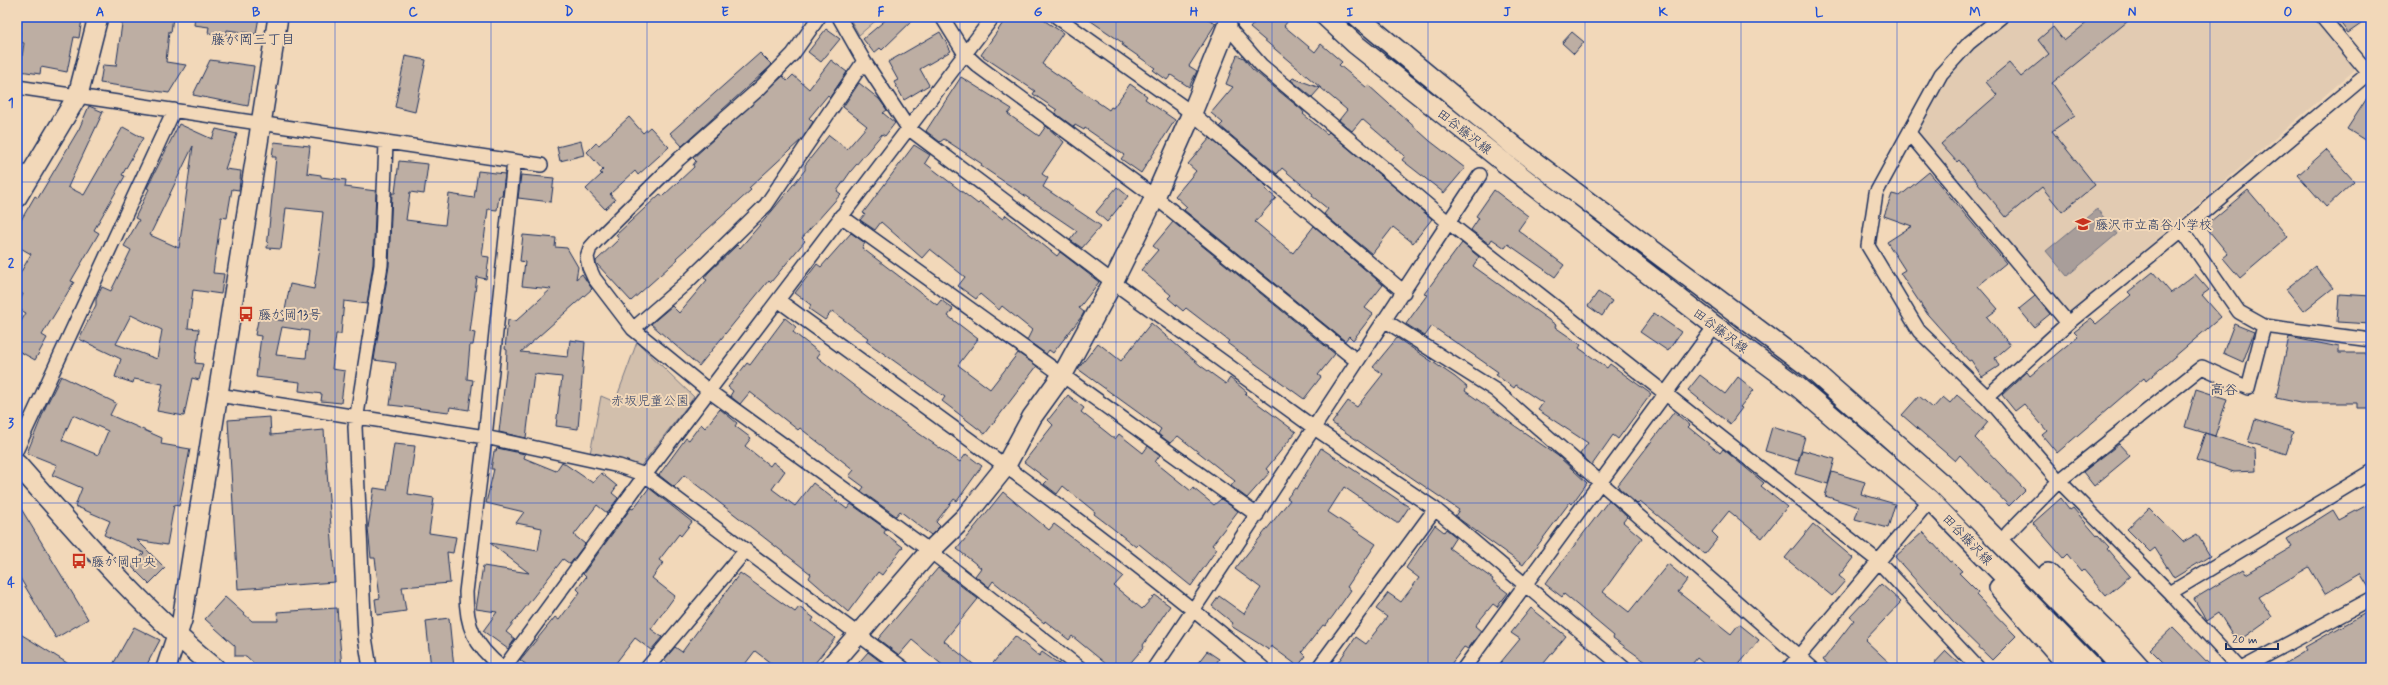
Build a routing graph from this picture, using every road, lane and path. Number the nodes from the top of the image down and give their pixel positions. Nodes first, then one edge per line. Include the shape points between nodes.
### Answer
1 (98, 17) edge
2 (278, 17) edge
3 (819, 17) edge
4 (839, 17) edge
5 (942, 17) edge
6 (993, 17) edge
7 (1057, 17) edge
8 (1326, 17) edge
9 (1358, 17) edge
10 (2001, 17) edge
11 (2322, 17) edge
12 (1228, 21) edge
13 (965, 54) junction
14 (864, 61) junction
15 (2370, 74) edge
16 (17, 87) edge
17 (78, 95) junction
18 (174, 110) junction
19 (1192, 113) junction
20 (262, 123) junction
21 (908, 128) junction
22 (1909, 133) junction
23 (386, 143) junction
24 (514, 161) junction
25 (541, 165) dead end
26 (1480, 175) dead end
27 (17, 197) edge
28 (1155, 197) junction
29 (841, 216) junction
30 (1449, 222) junction
31 (2182, 230) junction
32 (1113, 282) junction
33 (1404, 292) junction
34 (778, 300) junction
35 (1384, 320) junction
36 (2068, 322) junction
37 (1715, 326) junction
38 (2264, 326) junction
39 (633, 329) junction
40 (2371, 340) edge
41 (1357, 361) junction
42 (1063, 374) junction
43 (709, 391) junction
44 (1666, 394) junction
45 (218, 395) junction
46 (1987, 397) junction
47 (356, 417) junction
48 (1313, 427) junction
49 (485, 437) junction
50 (17, 449) edge
51 (17, 464) edge
52 (1005, 466) junction
53 (2371, 472) edge
54 (645, 475) junction
55 (2059, 481) junction
56 (1601, 482) junction
57 (1942, 484) junction
58 (1930, 500) junction
59 (1435, 509) junction
60 (1257, 515) junction
61 (2008, 533) junction
62 (746, 550) junction
63 (930, 551) junction
64 (1878, 561) junction
65 (1526, 584) junction
66 (2170, 593) junction
67 (2371, 599) edge
68 (1194, 609) junction
69 (857, 633) junction
70 (177, 637) junction
71 (1799, 656) junction
72 (2083, 665) edge
73 (166, 668) edge
74 (215, 668) edge
75 (370, 668) edge
76 (503, 668) edge
77 (646, 668) edge
78 (829, 668) edge
79 (903, 668) edge
80 (1080, 668) edge
81 (1154, 668) edge
82 (1263, 668) edge
83 (1318, 668) edge
84 (1464, 668) edge
85 (1624, 668) edge
86 (1789, 668) edge
87 (1812, 668) edge
88 (1978, 668) edge
89 (2122, 668) edge
90 (2141, 668) edge
91 (2239, 668) edge
92 (2243, 668) edge

1 - 17 main road
2 - 20 main road
3 - 39 street via 793,54 760,88 679,160 590,248 589,267 594,278
4 - 14 street
5 - 13 street
6 - 13 street
7 - 19 street
8 - 37 main road, 田谷藤沢線 via 1361,49
9 - 57 main road, 田谷藤沢線 via 1515,146 1811,369
10 - 22 street via 1969,43 1941,74
11 - 15 street
12 - 19 main road
12 - 30 street via 1261,65
13 - 21 street
13 - 28 street
14 - 21 street
14 - 39 street via 766,205 685,284
15 - 31 street
16 - 17 street
17 - 18 street
17 - 27 main road
18 - 20 street
18 - 50 street
19 - 28 main road
19 - 33 street
20 - 23 street
20 - 45 main road
21 - 29 street
21 - 32 street
22 - 36 street
22 - 46 street via 1876,193 1868,246 1919,330
23 - 24 street
23 - 47 street via 381,265
24 - 25 street
24 - 49 street
26 - 30 street
28 - 32 main road
28 - 41 street
29 - 34 street
29 - 42 street
30 - 33 street
30 - 44 street
31 - 36 street
31 - 38 street via 2239,312
32 - 42 main road
32 - 48 street
33 - 35 street
34 - 43 street
34 - 52 street
35 - 41 street
35 - 56 street via 1495,390
36 - 46 street
37 - 44 street
37 - 58 main road, 田谷藤沢線 via 1798,387
38 - 40 street
38 - 55 street via 2248,388 2202,367
39 - 43 street
41 - 48 street
42 - 52 main road via 1032,416
42 - 60 street
43 - 54 street
43 - 63 street
44 - 56 street
44 - 64 street
45 - 47 street
45 - 70 main road via 182,620
46 - 55 street
47 - 49 street
47 - 75 street via 365,637
48 - 59 street
48 - 60 street
49 - 54 street via 619,466
49 - 76 street via 466,592 466,611 471,631 479,647
51 - 70 main road
52 - 63 main road via 965,517
52 - 68 street
53 - 66 street
54 - 62 street
54 - 76 street
55 - 61 street
55 - 66 street
56 - 65 street
56 - 71 street
57 - 61 main road
57 - 89 main road, 田谷藤沢線
58 - 64 street
58 - 72 main road, 田谷藤沢線
59 - 65 street
59 - 83 street
60 - 68 street
61 - 90 main road
62 - 69 street
62 - 77 street
63 - 69 main road
63 - 80 street
64 - 71 street
64 - 88 street
65 - 84 street
65 - 85 street
66 - 91 street
67 - 92 street
68 - 81 street
68 - 82 street
69 - 78 main road
69 - 79 street
70 - 73 main road
70 - 74 main road
71 - 86 street
71 - 87 street

